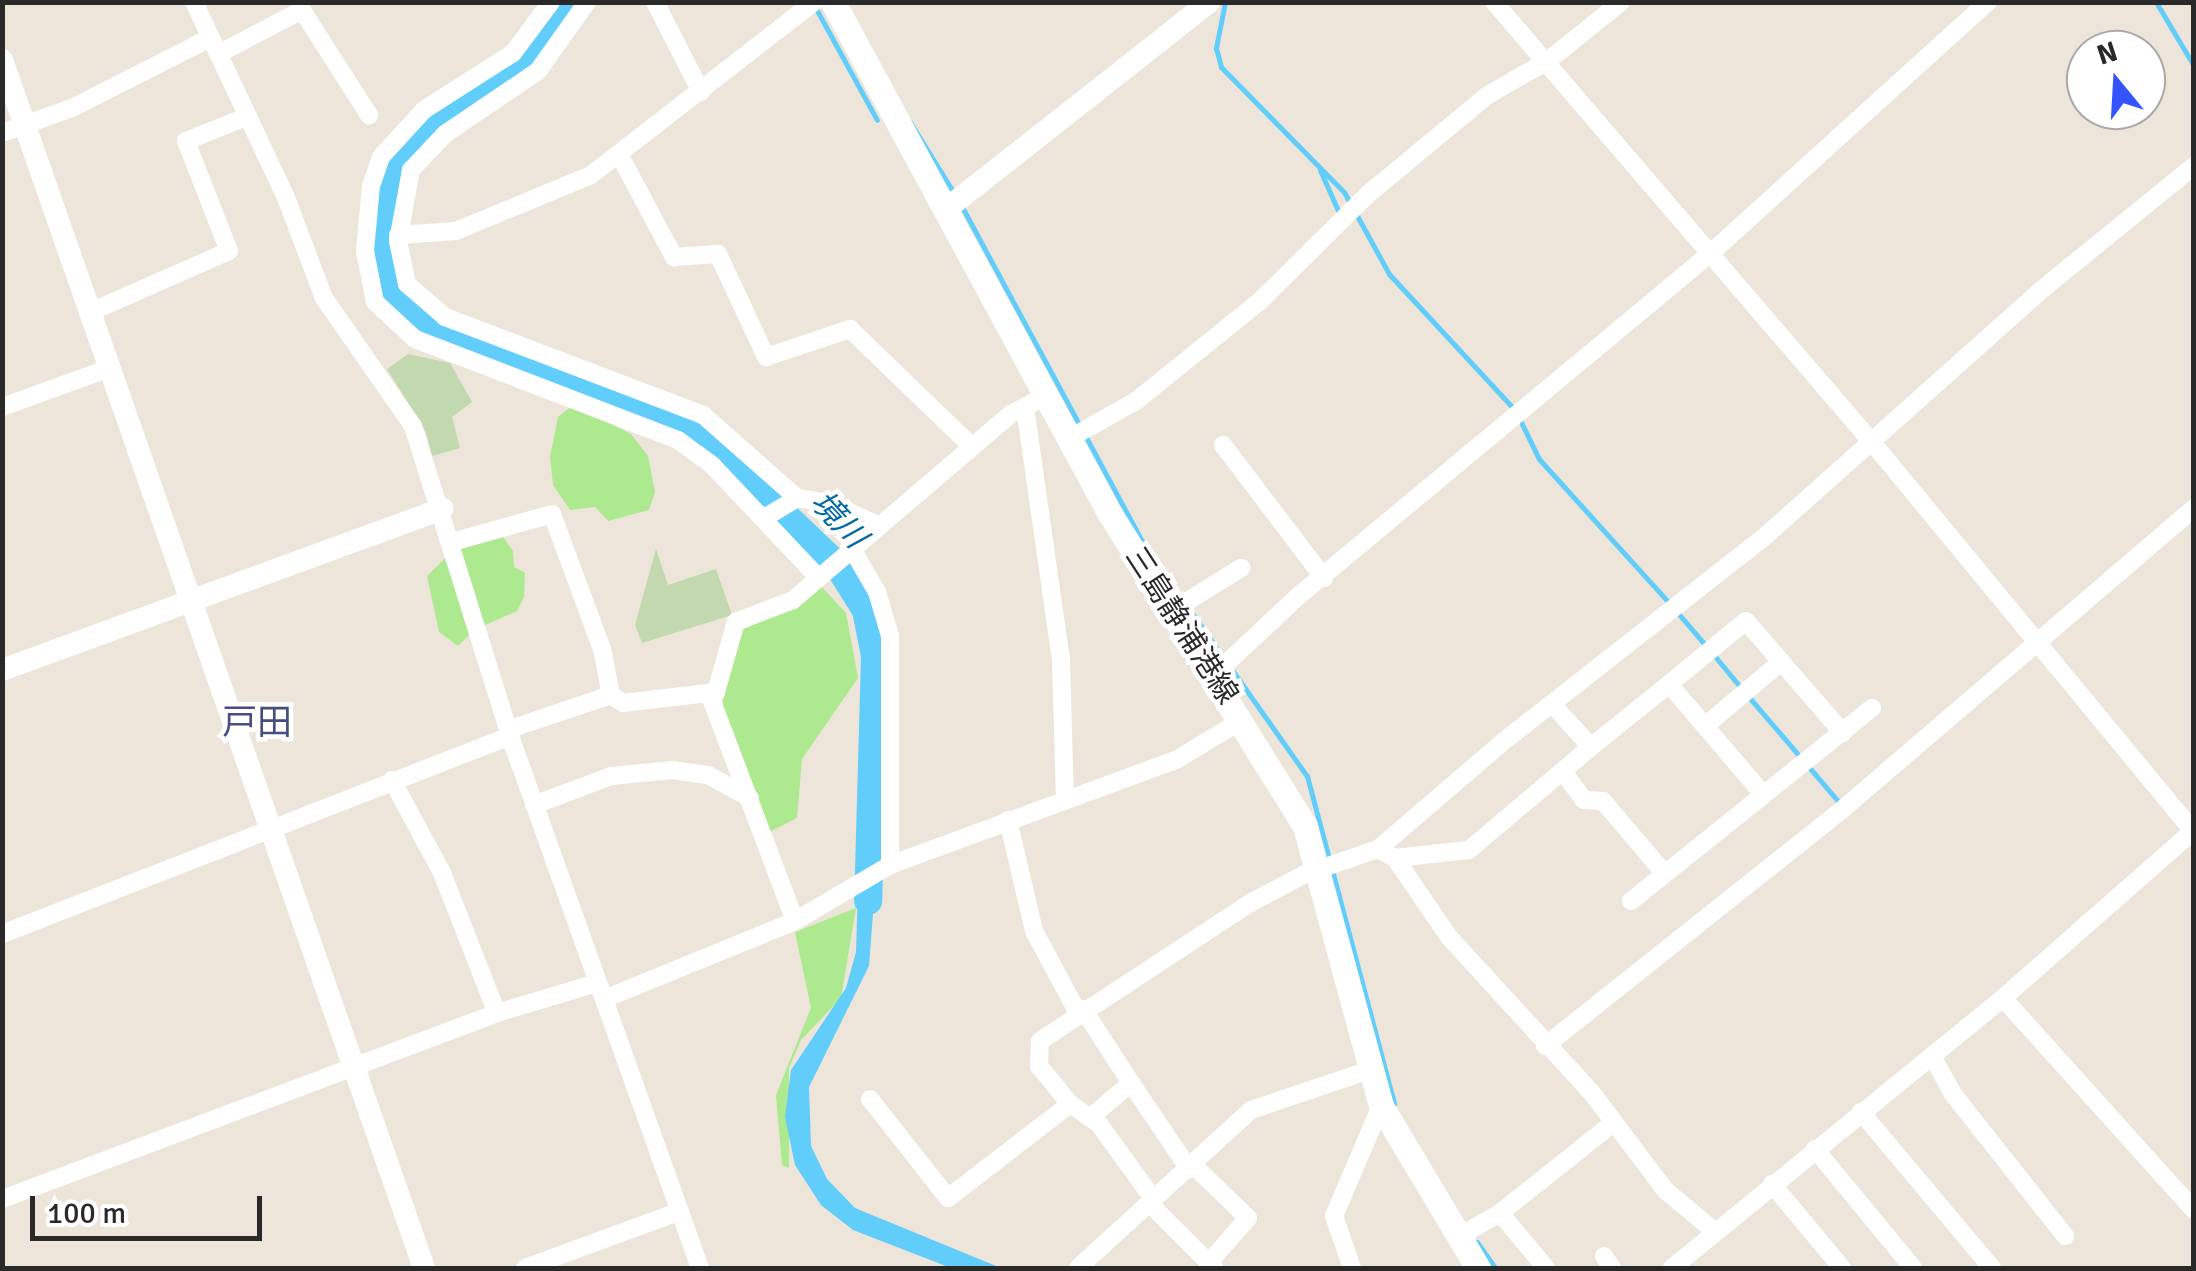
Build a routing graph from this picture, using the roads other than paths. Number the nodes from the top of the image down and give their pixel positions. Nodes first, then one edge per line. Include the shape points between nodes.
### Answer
1 (194, 2) edge
2 (552, 2) edge
3 (587, 2) edge
4 (655, 2) edge
5 (782, 2) edge
6 (814, 2) edge
7 (833, 2) edge
8 (1208, 2) edge
9 (1494, 2) edge
10 (1621, 2) edge
11 (1988, 2) edge
12 (792, 20) junction
13 (214, 46) junction
14 (2, 60) edge
15 (1549, 60) junction
16 (701, 92) junction
17 (369, 115) dead end
18 (246, 116) junction
19 (13, 128) edge
20 (620, 156) junction
21 (2194, 166) edge
22 (954, 203) junction
23 (398, 235) junction
24 (1712, 252) junction
25 (88, 313) junction
26 (108, 369) junction
27 (1036, 401) junction
28 (2, 407) edge
29 (1070, 438) junction
30 (1871, 441) junction
31 (1223, 444) dead end
32 (972, 446) junction
33 (795, 500) junction
34 (2194, 508) edge
35 (442, 509) junction
36 (766, 516) junction
37 (878, 525) junction
38 (452, 542) junction
39 (849, 551) junction
40 (1242, 568) dead end
41 (821, 574) junction
42 (1324, 578) junction
43 (189, 600) junction
44 (1170, 612) junction
45 (2036, 641) junction
46 (1781, 662) junction
47 (2, 670) edge
48 (1212, 677) junction
49 (1669, 684) junction
50 (611, 695) junction
51 (710, 696) junction
52 (1552, 704) junction
53 (1872, 708) dead end
54 (1242, 720) junction
55 (1705, 726) junction
56 (510, 732) junction
57 (1843, 733) junction
58 (1592, 746) junction
59 (1563, 772) junction
60 (392, 780) junction
61 (1762, 794) junction
62 (750, 798) junction
63 (1065, 801) junction
64 (534, 805) junction
65 (1008, 820) junction
66 (266, 828) junction
67 (2193, 831) edge
68 (1386, 854) junction
69 (886, 867) junction
70 (1320, 868) junction
71 (1664, 873) junction
72 (1632, 901) dead end
73 (795, 921) junction
74 (2, 934) edge
75 (600, 991) junction
76 (2003, 998) junction
77 (1080, 1011) junction
78 (497, 1013) junction
79 (1545, 1046) junction
80 (1932, 1056) junction
81 (353, 1067) junction
82 (1370, 1070) junction
83 (1132, 1083) junction
84 (870, 1100) dead end
85 (1070, 1104) junction
86 (1381, 1106) junction
87 (1861, 1112) junction
88 (1091, 1117) junction
89 (1613, 1123) junction
90 (1815, 1150) junction
91 (1192, 1167) junction
92 (1772, 1184) junction
93 (2, 1198) edge
94 (1152, 1202) junction
95 (2194, 1210) edge
96 (678, 1212) junction
97 (1500, 1213) junction
98 (1713, 1230) junction
99 (2065, 1236) dead end
100 (1458, 1237) junction
101 (1908, 1262) edge
102 (1213, 1264) edge
103 (424, 1268) edge
104 (525, 1268) edge
105 (700, 1268) edge
106 (1078, 1268) edge
107 (1352, 1268) edge
108 (1478, 1268) edge
109 (1546, 1268) edge
110 (1672, 1268) edge
111 (1842, 1268) edge
112 (1888, 1268) edge
113 (1992, 1268) edge

1 - 13 street
2 - 36 street via 513,53 424,110 382,157 365,251 374,302 415,339 678,440
3 - 23 street via 538,71 445,134 419,160
4 - 16 street
5 - 12 street
6 - 12 street
7 - 22 main road, 三島静浦港線
8 - 22 street
9 - 15 street
10 - 15 street
11 - 24 street
12 - 16 street
13 - 17 street via 302,10
13 - 18 street
13 - 19 street
14 - 19 street
15 - 24 street
15 - 29 street via 1473,108 1367,196 1260,301 1136,401
16 - 20 street
18 - 25 street via 186,142 230,251
18 - 35 street via 324,298 413,426
19 - 25 street
20 - 23 street via 591,176 473,226
20 - 32 street via 674,257 718,254 766,356 850,329
21 - 30 street
22 - 27 main road, 三島静浦港線
23 - 33 street via 400,265 420,300 445,317 703,415
24 - 30 street
24 - 42 street
25 - 26 street
26 - 28 street
26 - 43 street
27 - 29 main road, 三島静浦港線
27 - 32 street
27 - 63 street via 1061,658
29 - 44 main road, 三島静浦港線
30 - 45 street
30 - 52 street via 1762,538
31 - 42 street
32 - 37 street
33 - 36 street
33 - 37 street via 829,503
34 - 45 street
35 - 38 street
35 - 43 street
36 - 41 street
37 - 39 street
38 - 50 street via 552,514 602,648
38 - 56 street
39 - 41 street
39 - 69 street via 877,592 890,636
40 - 44 street
41 - 51 street via 785,604 736,622 722,683
42 - 48 street
43 - 47 street
43 - 66 street
44 - 48 main road, 三島静浦港線
45 - 67 street
45 - 79 street via 1844,808
46 - 49 street via 1746,621
46 - 55 street
46 - 57 street
48 - 54 main road, 三島静浦港線
49 - 55 street
49 - 58 street
50 - 51 street via 623,703
50 - 56 street
51 - 62 street
52 - 58 street
52 - 68 street
53 - 57 street
54 - 63 street via 1176,760
54 - 70 main road, 三島静浦港線 via 1305,826
55 - 61 street
56 - 60 street
56 - 64 street
57 - 61 street
58 - 59 street
59 - 68 street via 1469,850
59 - 71 street via 1584,800 1603,801
60 - 66 street
60 - 78 street via 442,874
61 - 71 street
62 - 64 street via 708,775 672,770 611,776
62 - 73 street
63 - 65 street
64 - 75 street
65 - 69 street
65 - 77 street via 1034,932
66 - 74 street
66 - 81 street
67 - 76 street
68 - 70 street
68 - 79 street
69 - 73 street
70 - 77 street via 1252,902
70 - 82 main road, 三島静浦港線
71 - 72 street
73 - 75 street
75 - 78 street
75 - 96 street
76 - 80 street
76 - 95 street
77 - 83 street
77 - 85 street via 1035,1050 1039,1066
78 - 81 street
79 - 89 street
80 - 87 street
80 - 99 street via 1953,1094
81 - 93 street
81 - 103 street
82 - 86 main road, 三島静浦港線
82 - 91 street via 1251,1110
83 - 88 street
83 - 91 street
84 - 85 street via 948,1198
85 - 88 street
86 - 100 main road, 三島静浦港線
86 - 107 street via 1334,1216
87 - 90 street
87 - 113 street
88 - 94 street
89 - 97 street
89 - 98 street via 1665,1190
90 - 92 street
90 - 101 street
91 - 94 street
91 - 102 street via 1248,1218
92 - 98 street
92 - 111 street
94 - 102 street
94 - 106 street
96 - 104 street
96 - 105 street
97 - 100 street
97 - 109 street
98 - 110 street
100 - 108 main road, 三島静浦港線
101 - 112 street

